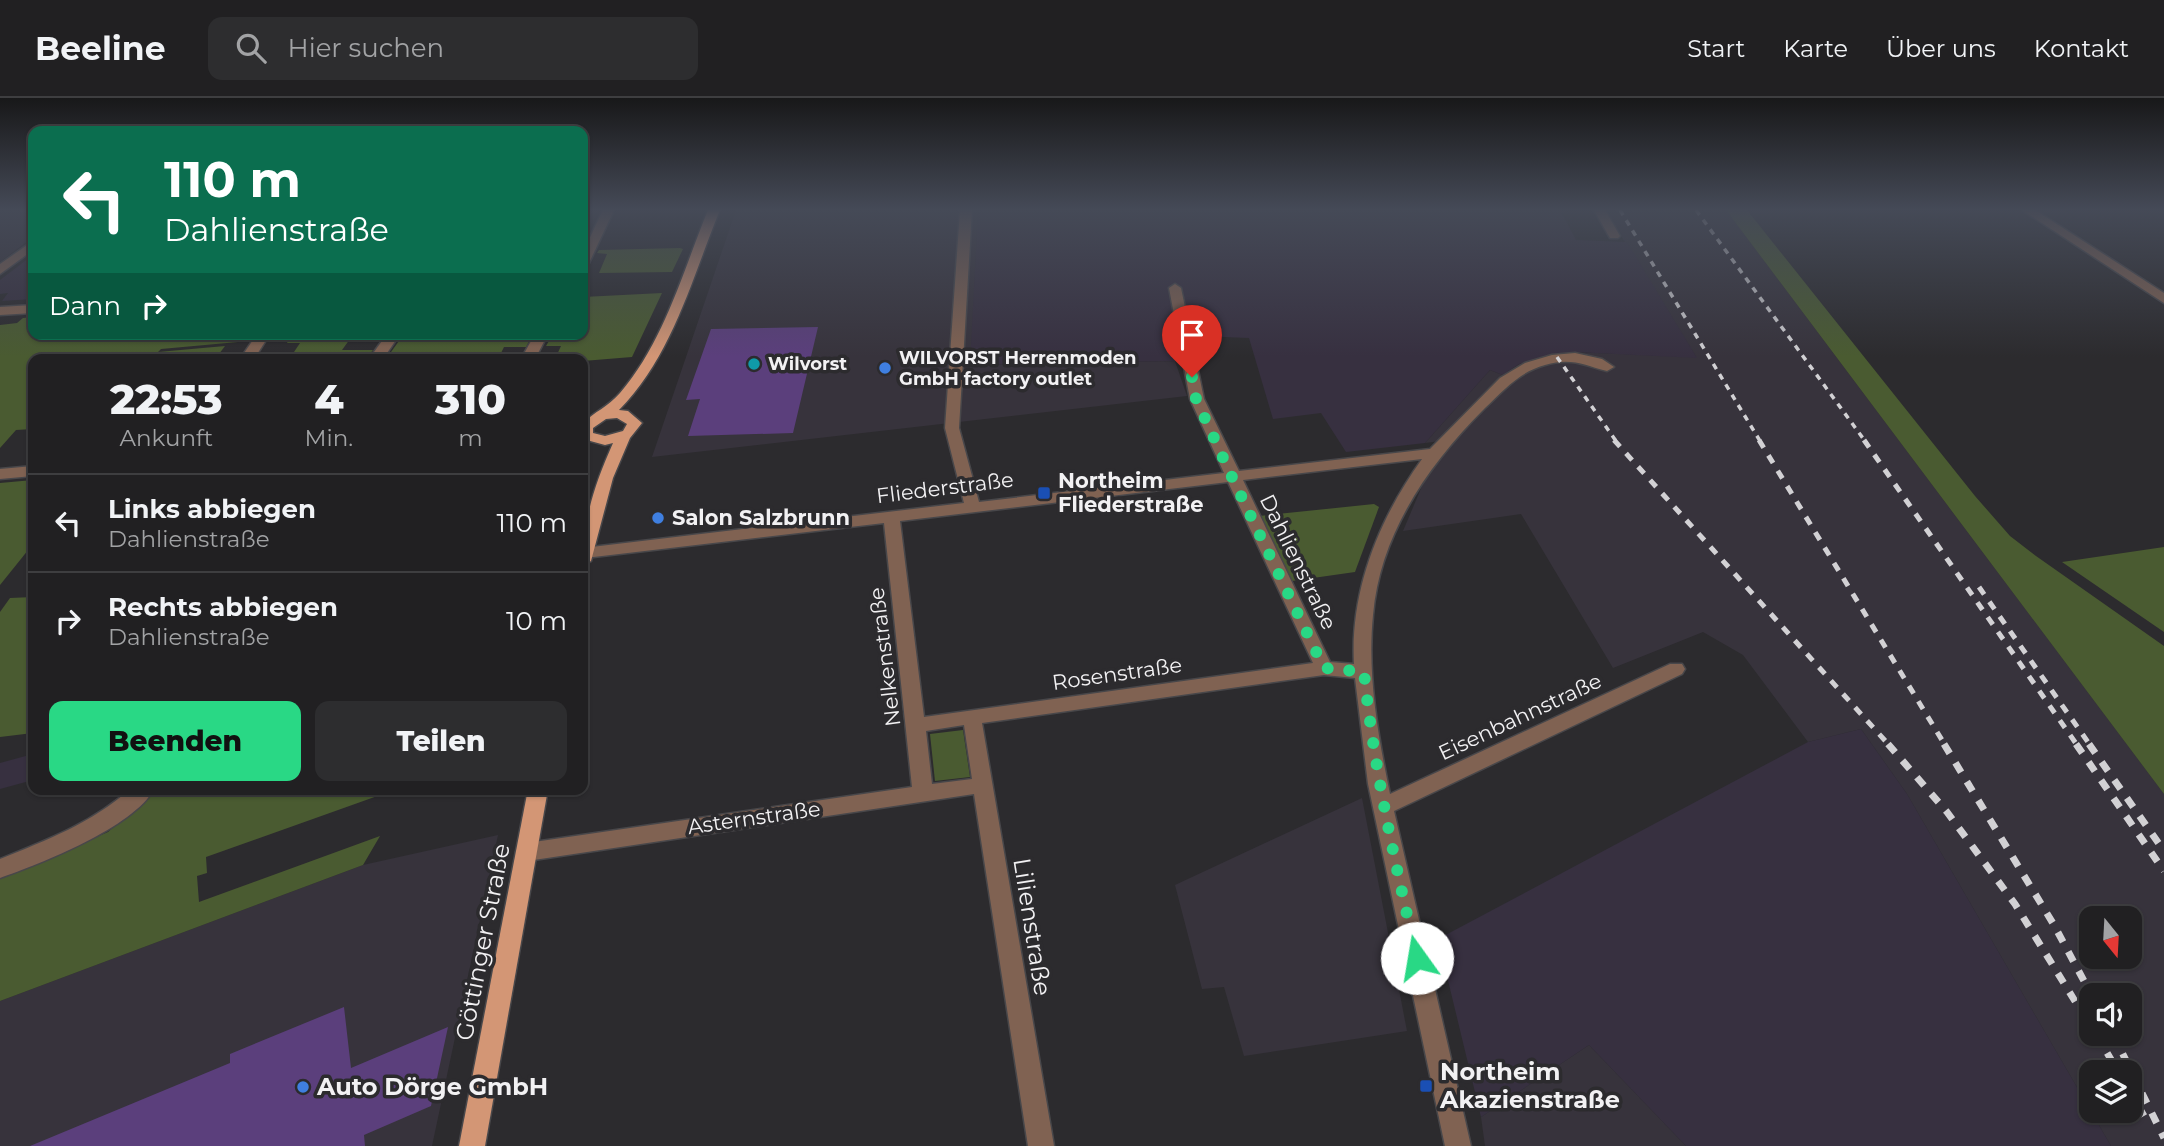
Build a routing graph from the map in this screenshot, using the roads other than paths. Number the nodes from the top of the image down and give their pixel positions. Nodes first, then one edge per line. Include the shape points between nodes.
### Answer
1 (14, 259) edge
2 (694, 259) edge
3 (963, 259) edge
4 (2102, 259) edge
5 (0, 270) edge
6 (1175, 288) dead end
7 (2164, 299) edge
8 (28, 309) edge
9 (0, 311) edge
10 (649, 366) junction
11 (1607, 367) dead end
12 (634, 420) junction
13 (592, 428) edge
14 (624, 436) junction
15 (1434, 453) junction
16 (28, 471) edge
17 (0, 474) edge
18 (1231, 475) junction
19 (605, 478) junction
20 (972, 506) junction
21 (891, 516) junction
22 (588, 542) edge
23 (588, 556) edge
24 (1324, 668) junction
25 (1676, 669) dead end
26 (1364, 672) junction
27 (972, 717) junction
28 (916, 724) junction
29 (982, 785) junction
30 (923, 792) junction
31 (138, 795) edge
32 (537, 795) edge
33 (1383, 807) junction
34 (527, 852) junction
35 (0, 869) edge
36 (472, 1146) edge
37 (1041, 1146) edge
38 (1458, 1146) edge

1 - 5 street
2 - 10 main road
3 - 20 street via 952,428
4 - 7 street
6 - 18 street, Dahlienstraße via 1196,399
8 - 9 street
10 - 12 main road
10 - 13 main road via 623,400
11 - 15 street via 1589,358 1572,357 1519,370
12 - 13 main road via 623,414
12 - 14 main road via 634,427
13 - 14 main road
13 - 19 main road
14 - 19 main road
15 - 18 street, Fliederstraße
15 - 26 street via 1398,512 1371,579 1365,609
16 - 17 street
18 - 20 street, Fliederstraße
18 - 24 street, Dahlienstraße
19 - 22 main road
20 - 21 street, Fliederstraße
21 - 23 street, Fliederstraße
21 - 28 street, Nelkenstraße
24 - 26 street
24 - 27 street, Rosenstraße
25 - 33 street, Eisenbahnstraße
26 - 33 street
27 - 28 street, Rosenstraße
27 - 29 street, Lilienstraße
28 - 30 street, Nelkenstraße
29 - 30 street, Asternstraße
29 - 37 street, Lilienstraße
30 - 34 street, Asternstraße
31 - 35 street via 89,831
32 - 34 main road, Göttinger Straße
33 - 38 street
34 - 36 main road, Göttinger Straße

